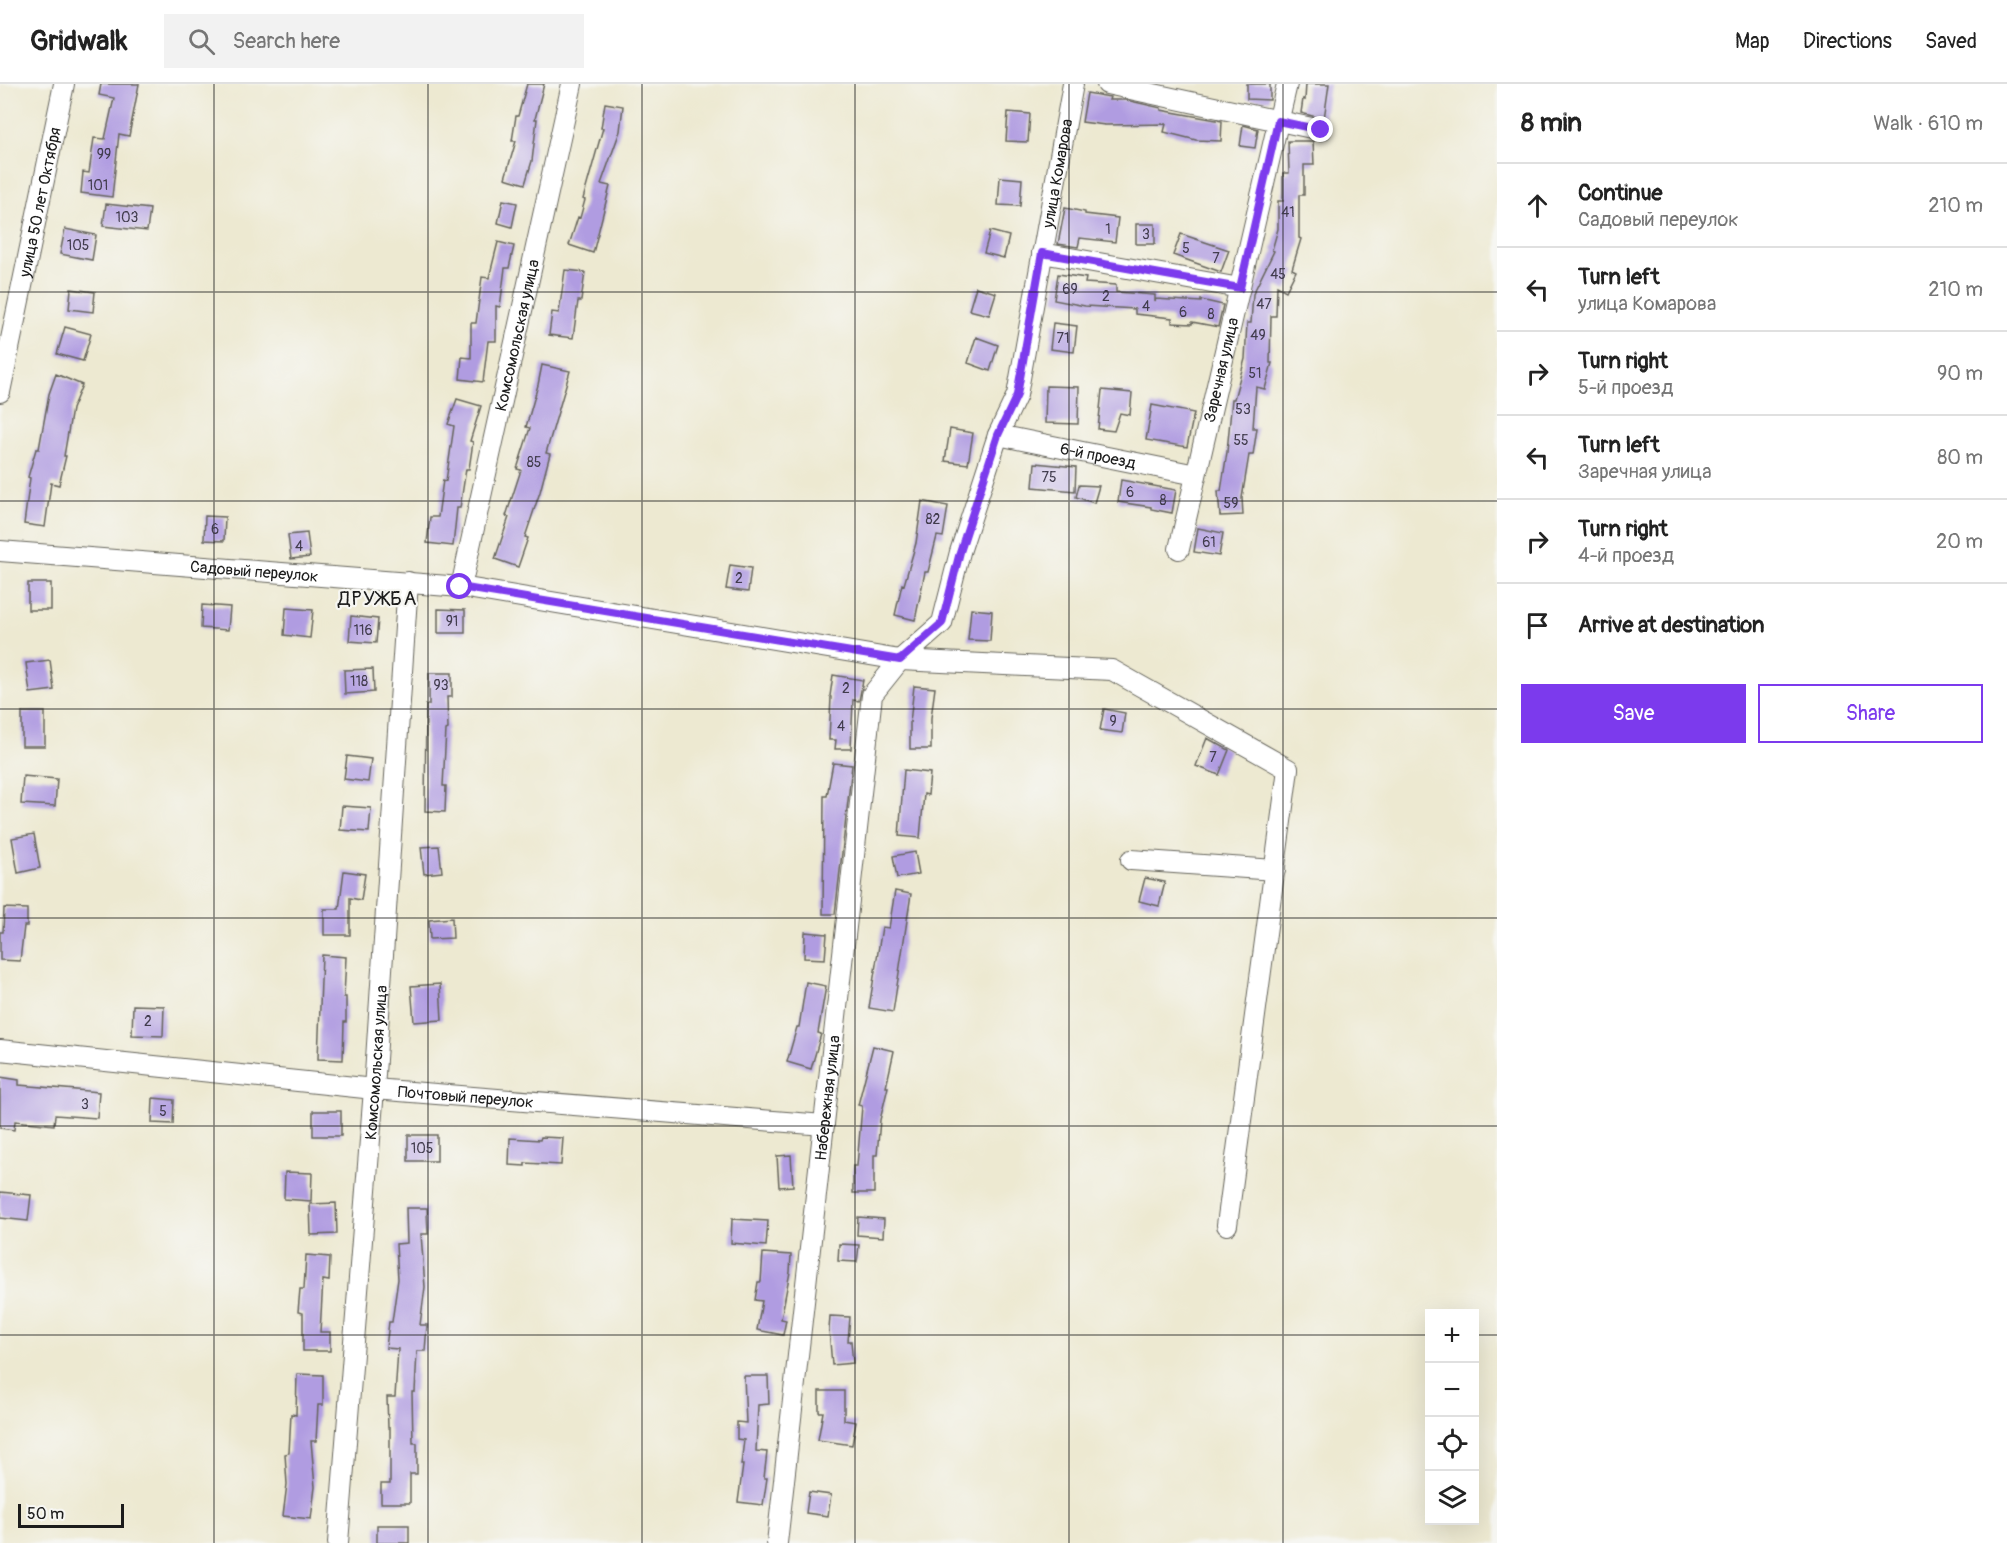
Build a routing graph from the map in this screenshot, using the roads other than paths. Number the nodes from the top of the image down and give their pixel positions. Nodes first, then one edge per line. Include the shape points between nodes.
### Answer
1 (64, 84) edge
2 (572, 84) edge
3 (1072, 84) edge
4 (1107, 84) edge
5 (1287, 84) edge
6 (1278, 121) junction
7 (1321, 130) dead end
8 (1042, 253) junction
9 (1240, 288) junction
10 (0, 392) edge
11 (998, 435) junction
12 (1196, 475) junction
13 (1179, 549) dead end
14 (0, 551) edge
15 (408, 582) junction
16 (460, 587) junction
17 (900, 660) junction
18 (1131, 860) dead end
19 (1275, 870) junction
20 (0, 1050) edge
21 (374, 1089) junction
22 (824, 1125) junction
23 (1227, 1225) dead end
24 (338, 1543) edge
25 (777, 1543) edge

1 - 10 street, улица 50 лет Октября
2 - 16 street, Комсомольская улица
3 - 8 street, улица Комарова
4 - 6 street
5 - 6 street, Заречная улица
6 - 7 street
6 - 9 street, Заречная улица
8 - 9 street
8 - 11 street, улица Комарова via 1017,395
9 - 12 street, Заречная улица
11 - 12 street, 6-й проезд
11 - 17 street, улица Комарова via 960,552 942,623
12 - 13 street, Заречная улица
14 - 15 street, Садовый переулок
15 - 16 street, Садовый переулок
15 - 21 street, Комсомольская улица
16 - 17 street, Садовый переулок
17 - 19 street, Садовый переулок via 1112,670 1133,681 1288,769
17 - 22 street, Набережная улица via 872,695
18 - 19 street
19 - 23 street
20 - 21 street, Почтовый переулок
21 - 22 street, Почтовый переулок
21 - 24 street, Комсомольская улица
22 - 25 street, Набережная улица

